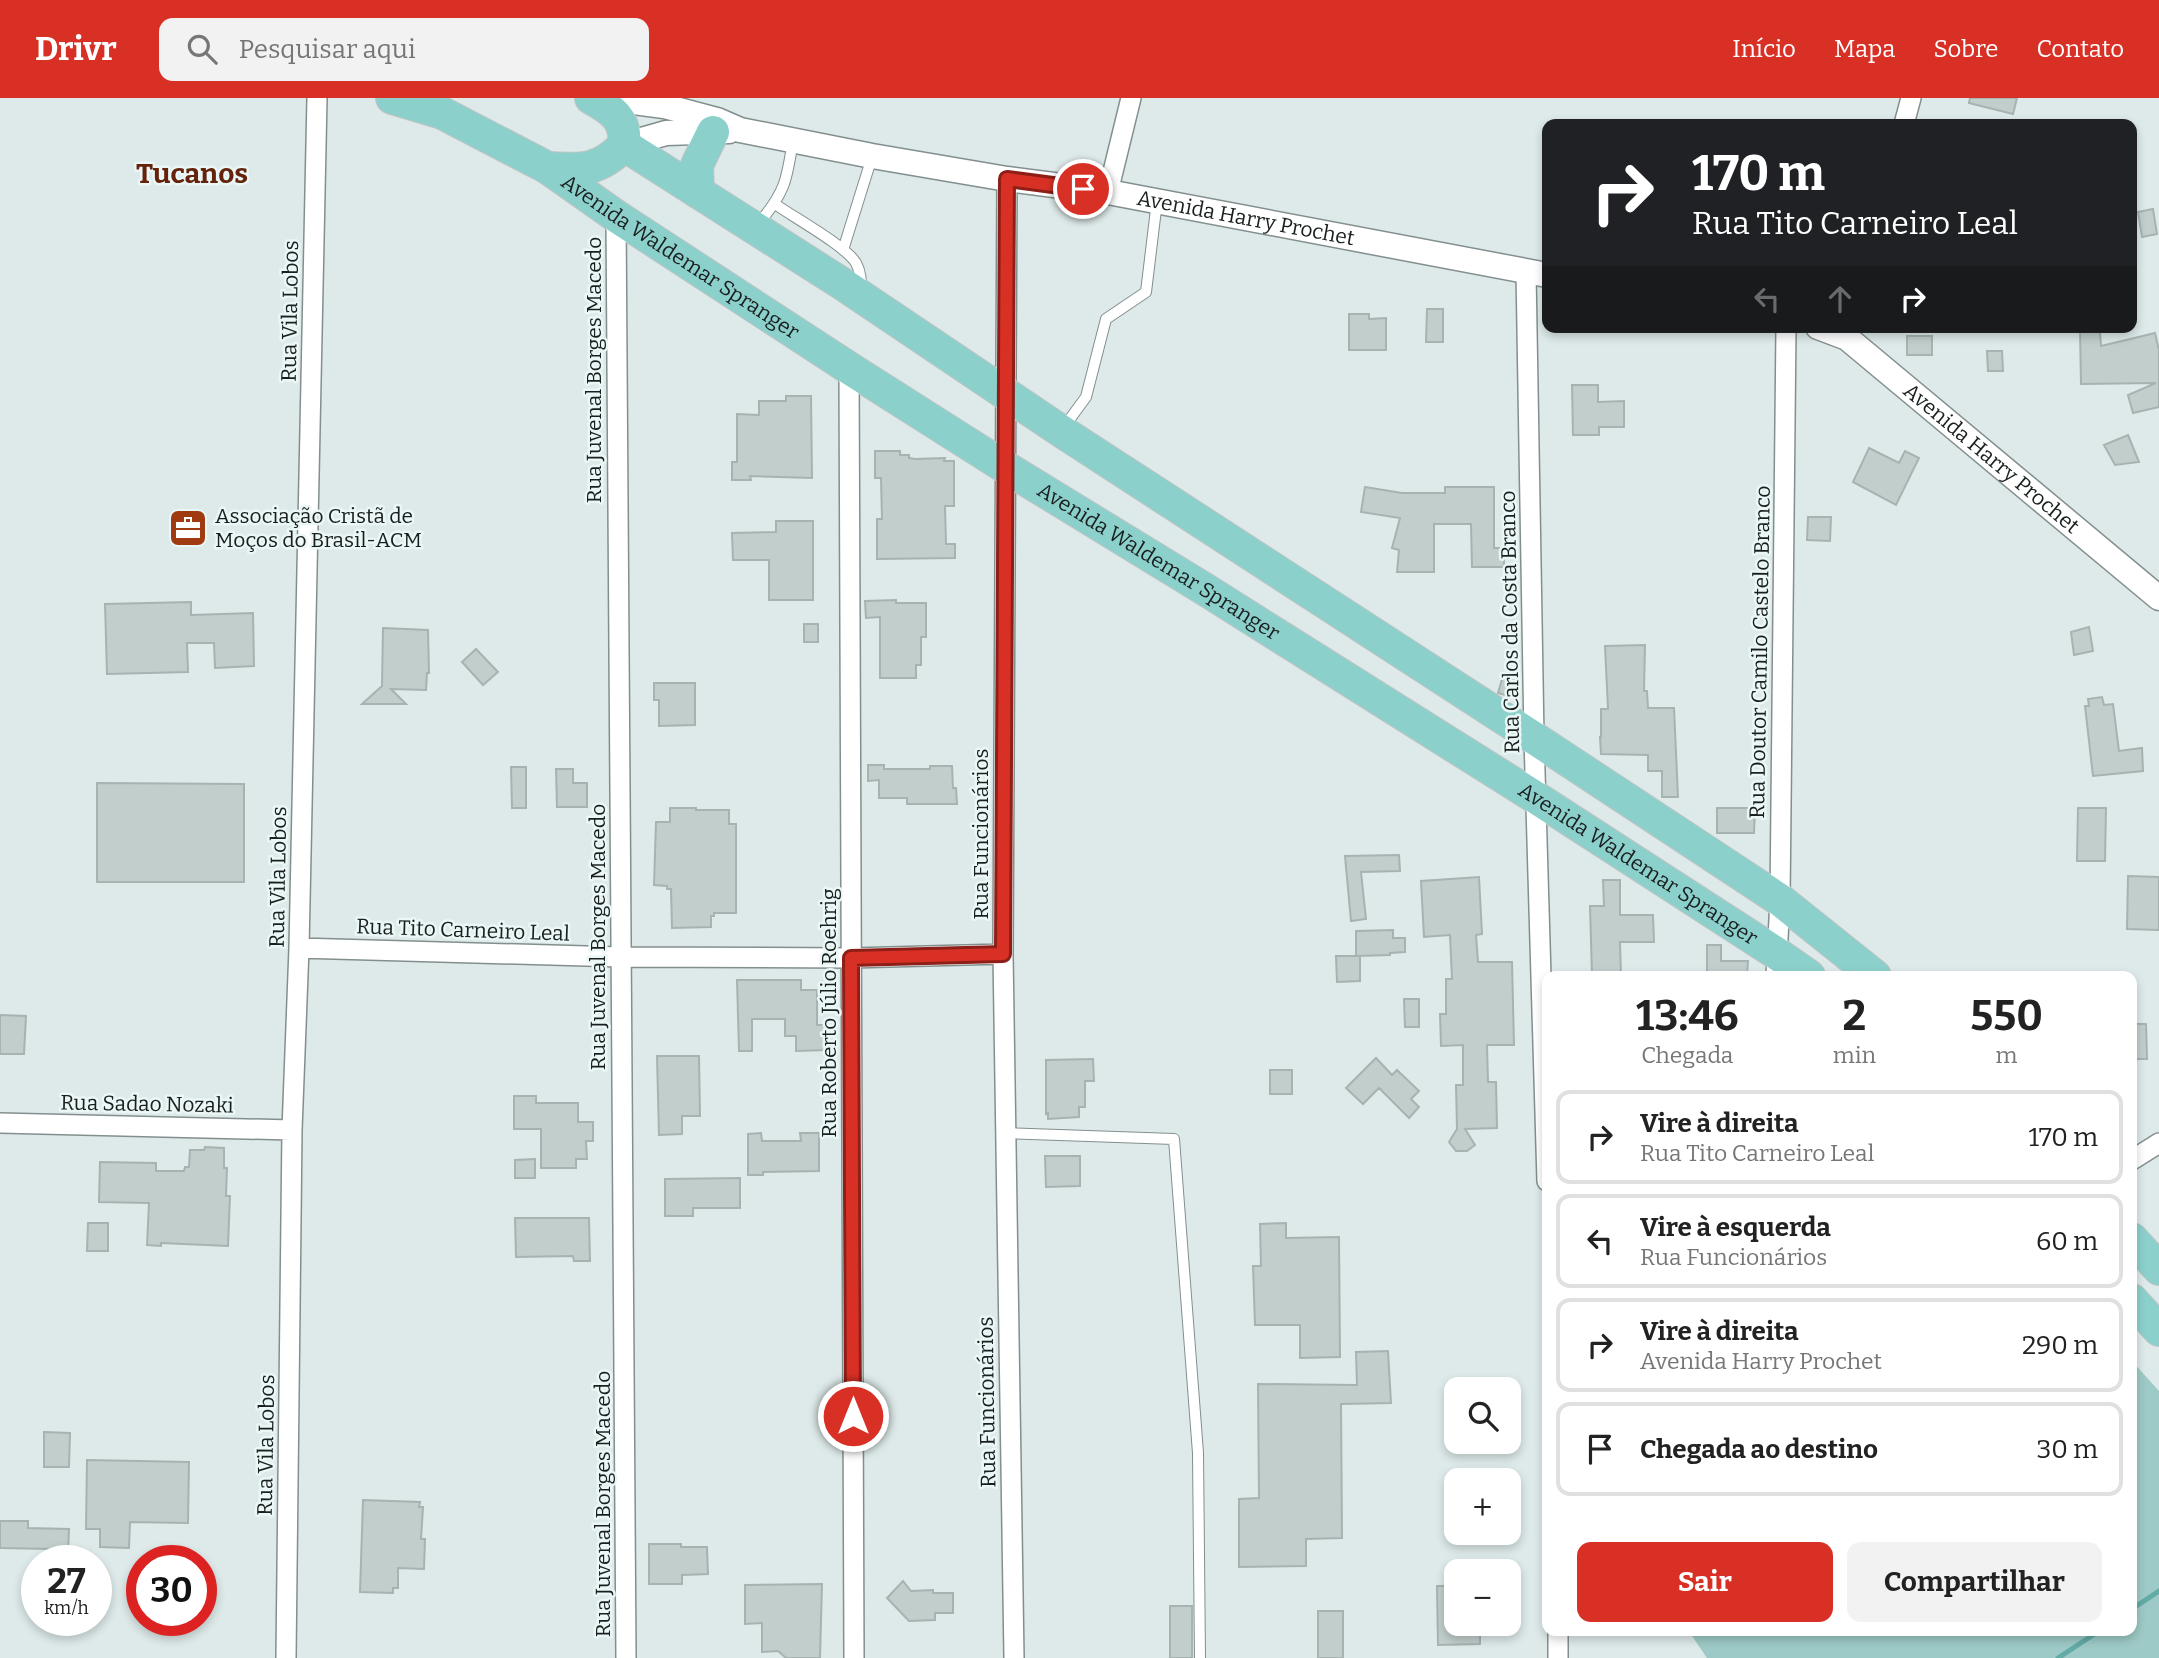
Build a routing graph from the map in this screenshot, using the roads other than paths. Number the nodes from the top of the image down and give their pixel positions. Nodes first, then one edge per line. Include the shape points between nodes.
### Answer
1 (317, 98) edge
2 (391, 98) edge
3 (591, 98) edge
4 (604, 98) edge
5 (1131, 98) edge
6 (1911, 98) edge
7 (1905, 119) edge
8 (727, 131) junction
9 (793, 139) junction
10 (624, 145) junction
11 (872, 156) junction
12 (548, 169) junction
13 (1007, 179) junction
14 (698, 192) junction
15 (1108, 192) junction
16 (1157, 201) junction
17 (616, 216) junction
18 (765, 216) junction
19 (843, 250) junction
20 (1537, 273) edge
21 (861, 296) junction
22 (1786, 333) edge
23 (1849, 333) edge
24 (849, 368) junction
25 (1006, 394) junction
26 (1061, 431) junction
27 (1005, 467) junction
28 (1228, 540) junction
29 (1206, 590) junction
30 (2159, 598) edge
31 (1534, 738) junction
32 (1538, 799) junction
33 (1780, 900) junction
34 (299, 948) junction
35 (1003, 954) junction
36 (621, 957) junction
37 (851, 958) junction
38 (1776, 965) edge
39 (1542, 971) edge
40 (1794, 971) edge
41 (1869, 971) edge
42 (0, 1123) edge
43 (292, 1130) junction
44 (1005, 1133) junction
45 (2159, 1143) edge
46 (2137, 1157) edge
47 (2137, 1245) edge
48 (2159, 1269) edge
49 (2137, 1306) edge
50 (2159, 1330) edge
51 (1558, 1636) edge
52 (286, 1658) edge
53 (626, 1658) edge
54 (854, 1658) edge
55 (1014, 1658) edge
56 (1200, 1658) edge
57 (1558, 1658) edge

1 - 34 street, Rua Vila Lobos
2 - 12 main road, Avenida Waldemar Spranger via 442,113
3 - 10 main road via 612,110 625,133
4 - 8 street, Avenida Harry Prochet via 664,106 717,120
5 - 15 street
6 - 7 street
8 - 9 street, Avenida Harry Prochet
8 - 10 street, Avenida Harry Prochet via 666,133
8 - 14 main road via 697,165
9 - 11 street, Avenida Harry Prochet
9 - 18 lane via 788,176
10 - 12 main road via 600,164 580,170
10 - 14 main road
11 - 13 street, Avenida Harry Prochet
11 - 19 lane
12 - 17 main road, Avenida Waldemar Spranger
13 - 15 street, Avenida Harry Prochet
13 - 25 street, Rua Funcionários
14 - 18 main road
15 - 16 street, Avenida Harry Prochet
16 - 20 street, Avenida Harry Prochet
16 - 26 lane via 1146,292 1106,319 1086,397
17 - 24 main road, Avenida Waldemar Spranger
17 - 36 street, Rua Juvenal Borges Macedo
18 - 19 lane
18 - 21 main road
19 - 21 lane via 860,272
20 - 31 street, Rua Carlos da Costa Branco
21 - 25 main road
22 - 33 street, Rua Doutor Camilo Castelo Branco
23 - 30 street, Avenida Harry Prochet
24 - 27 main road, Avenida Waldemar Spranger
24 - 37 street, Rua Roberto Júlio Roehrig
25 - 26 main road
25 - 27 street, Rua Funcionários
26 - 28 main road
27 - 29 main road, Avenida Waldemar Spranger
27 - 35 street, Rua Funcionários
28 - 29 main road
28 - 31 main road
29 - 32 main road, Avenida Waldemar Spranger
31 - 32 street, Rua Carlos da Costa Branco
31 - 33 main road
32 - 38 main road, Avenida Waldemar Spranger
32 - 39 street, Rua Carlos da Costa Branco
33 - 38 street, Rua Doutor Camilo Castelo Branco
33 - 41 main road
34 - 36 street, Rua Tito Carneiro Leal
34 - 43 street, Rua Vila Lobos
35 - 37 street, Rua Tito Carneiro Leal
35 - 44 street, Rua Funcionários
36 - 37 street, Rua Tito Carneiro Leal
36 - 53 street, Rua Juvenal Borges Macedo
37 - 54 street, Rua Roberto Júlio Roehrig
38 - 40 main road, Avenida Waldemar Spranger
42 - 43 street, Rua Sadao Nozaki
43 - 52 street, Rua Vila Lobos
44 - 55 street, Rua Funcionários
44 - 56 lane via 1174,1139 1198,1453
45 - 46 street
47 - 48 main road
49 - 50 main road
51 - 57 street

